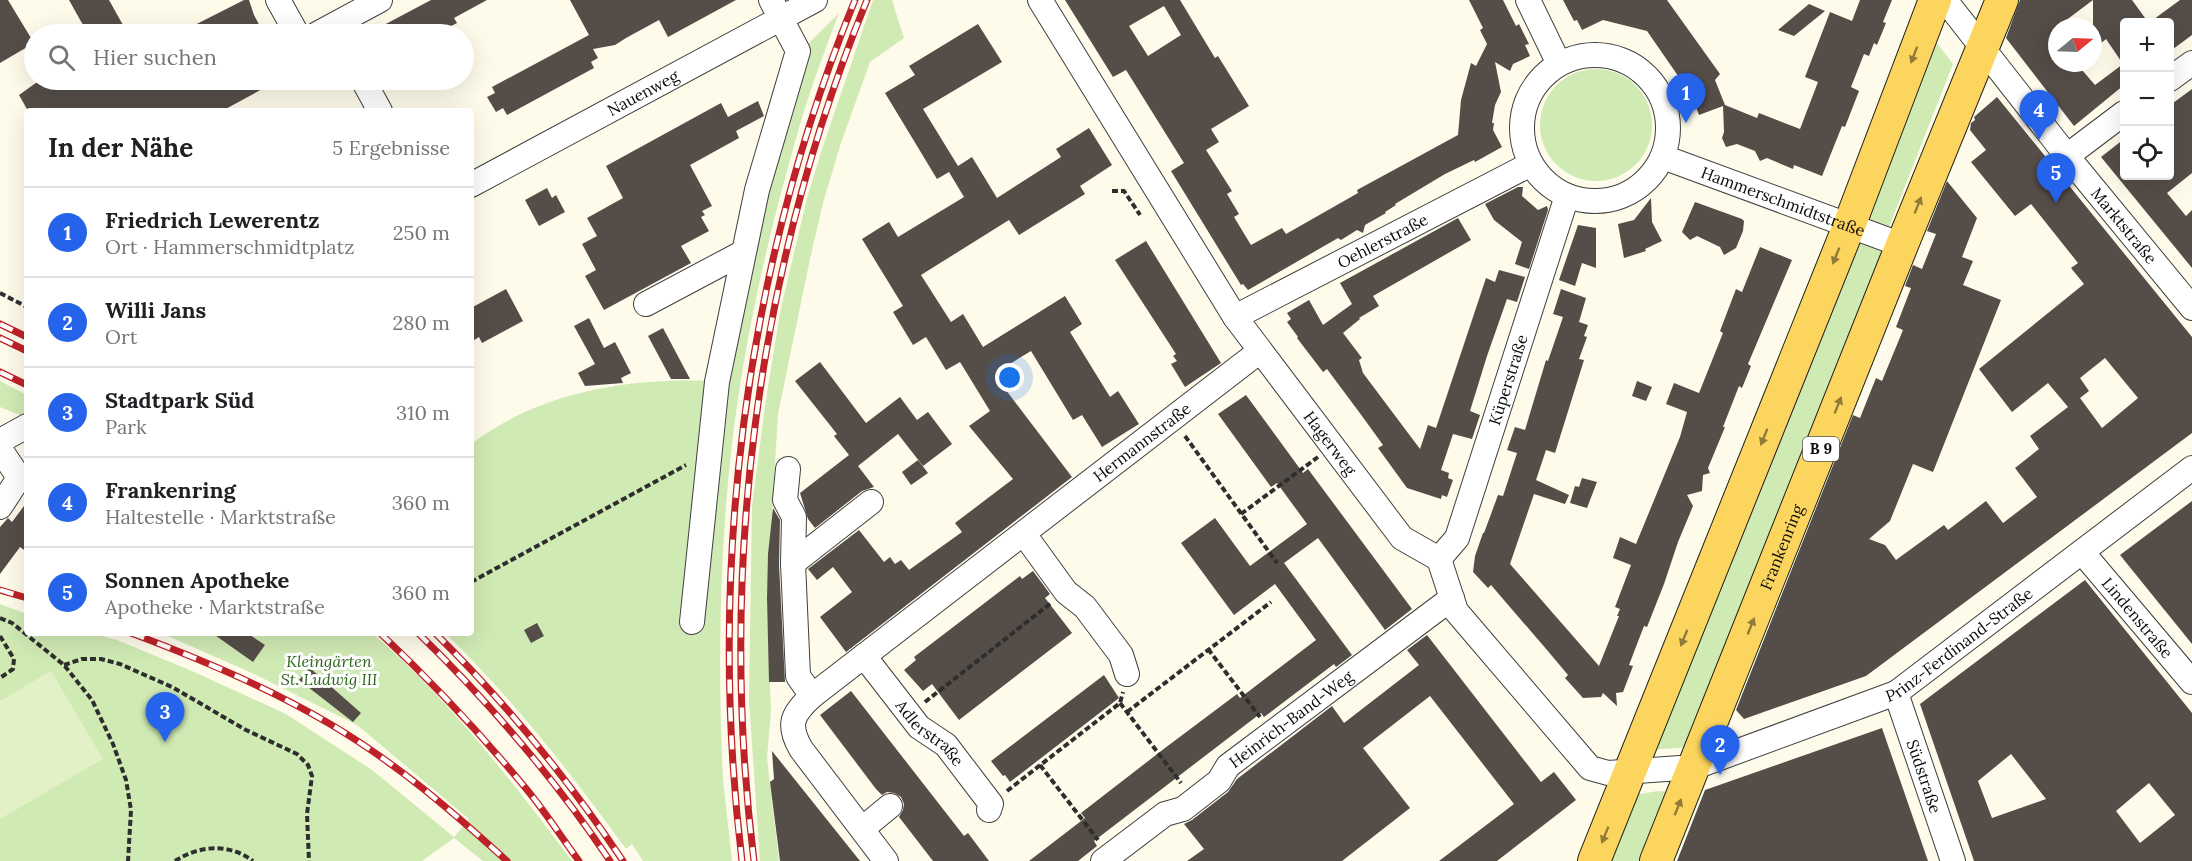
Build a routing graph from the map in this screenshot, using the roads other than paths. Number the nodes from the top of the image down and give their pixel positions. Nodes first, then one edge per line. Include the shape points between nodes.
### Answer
1 (278, 0) edge
2 (380, 0) edge
3 (816, 0) edge
4 (1040, 0) edge
5 (1528, 0) edge
6 (1935, 0) edge
7 (1945, 0) edge
8 (2002, 0) edge
9 (776, 10) edge
10 (291, 24) edge
11 (341, 24) edge
12 (1982, 46) junction
13 (2192, 63) edge
14 (1558, 64) junction
15 (2174, 76) edge
16 (368, 90) edge
17 (378, 108) edge
18 (2120, 116) edge
19 (2067, 156) junction
20 (1663, 157) junction
21 (1531, 164) junction
22 (474, 183) edge
23 (1567, 196) junction
24 (1849, 226) junction
25 (1902, 245) junction
26 (742, 253) junction
27 (646, 304) dead end
28 (2192, 308) edge
29 (1235, 317) junction
30 (1260, 351) junction
31 (24, 428) edge
32 (0, 441) edge
33 (0, 449) edge
34 (2192, 468) edge
35 (788, 469) dead end
36 (871, 502) dead end
37 (0, 507) edge
38 (1024, 534) junction
39 (2082, 552) junction
40 (1439, 559) junction
41 (793, 563) junction
42 (1452, 597) junction
43 (692, 622) dead end
44 (864, 656) junction
45 (1128, 674) road end
46 (2192, 682) edge
47 (1896, 693) junction
48 (812, 696) junction
49 (1695, 767) junction
50 (1631, 771) junction
51 (891, 806) dead end
52 (990, 807) road end
53 (869, 847) edge
54 (1106, 858) edge
55 (1594, 861) edge
56 (1656, 861) edge
57 (1953, 861) edge

1 - 10 street
2 - 11 street
3 - 9 street, Nauenweg
4 - 29 street, Hagerweg
5 - 14 street
6 -> 24 main road
7 - 12 street, Marktstraße
8 - 12 main road, Frankenring / B 9
9 - 22 street, Nauenweg
9 - 26 street via 798,51
12 - 19 street, Marktstraße
25 -> 12 main road, Frankenring / B 9
13 - 15 street
14 - 20 street via 1594,54 1612,56 1644,73 1664,103 1668,139
14 - 21 street via 1543,75 1524,108 1524,146
16 - 17 street
18 - 19 street
19 - 28 street, Marktstraße
20 - 23 street via 1640,187 1623,196 1605,201
20 - 24 street, Hammerschmidtstraße
21 - 23 street via 1547,183
21 - 29 street, Oehlerstraße
23 - 40 street, Küperstraße via 1457,538
24 - 25 street, Hammerschmidtstraße
24 -> 50 main road
49 -> 25 main road, Frankenring / B 9
26 - 27 street
26 - 43 street via 717,382
29 - 30 street, Hagerweg
30 - 38 street, Hermannstraße
30 - 40 street, Hagerweg via 1402,538
31 - 32 street
33 - 37 street via 17,481
34 - 39 street, Prinz-Ferdinand-Straße
35 - 41 street via 785,500 794,517
36 - 41 street
38 - 44 street, Hermannstraße
38 - 45 street via 1066,591 1085,607 1114,645
39 - 46 street, Lindenstraße
39 - 47 street, Prinz-Ferdinand-Straße
40 - 42 street
41 - 48 street via 798,676
42 - 50 street via 1456,611 1590,768 1608,773
42 - 54 street, Heinrich-Band-Weg via 1228,766 1218,781 1183,809 1164,814
44 - 48 street, Hermannstraße
44 - 52 street, Adlerstraße via 919,727 946,745
47 - 49 street, Prinz-Ferdinand-Straße
47 - 57 street, Südstraße
48 - 53 street, Hermannstraße via 794,715 795,740
49 - 50 street
56 -> 49 main road, Frankenring / B 9
50 -> 55 main road
51 - 53 street

